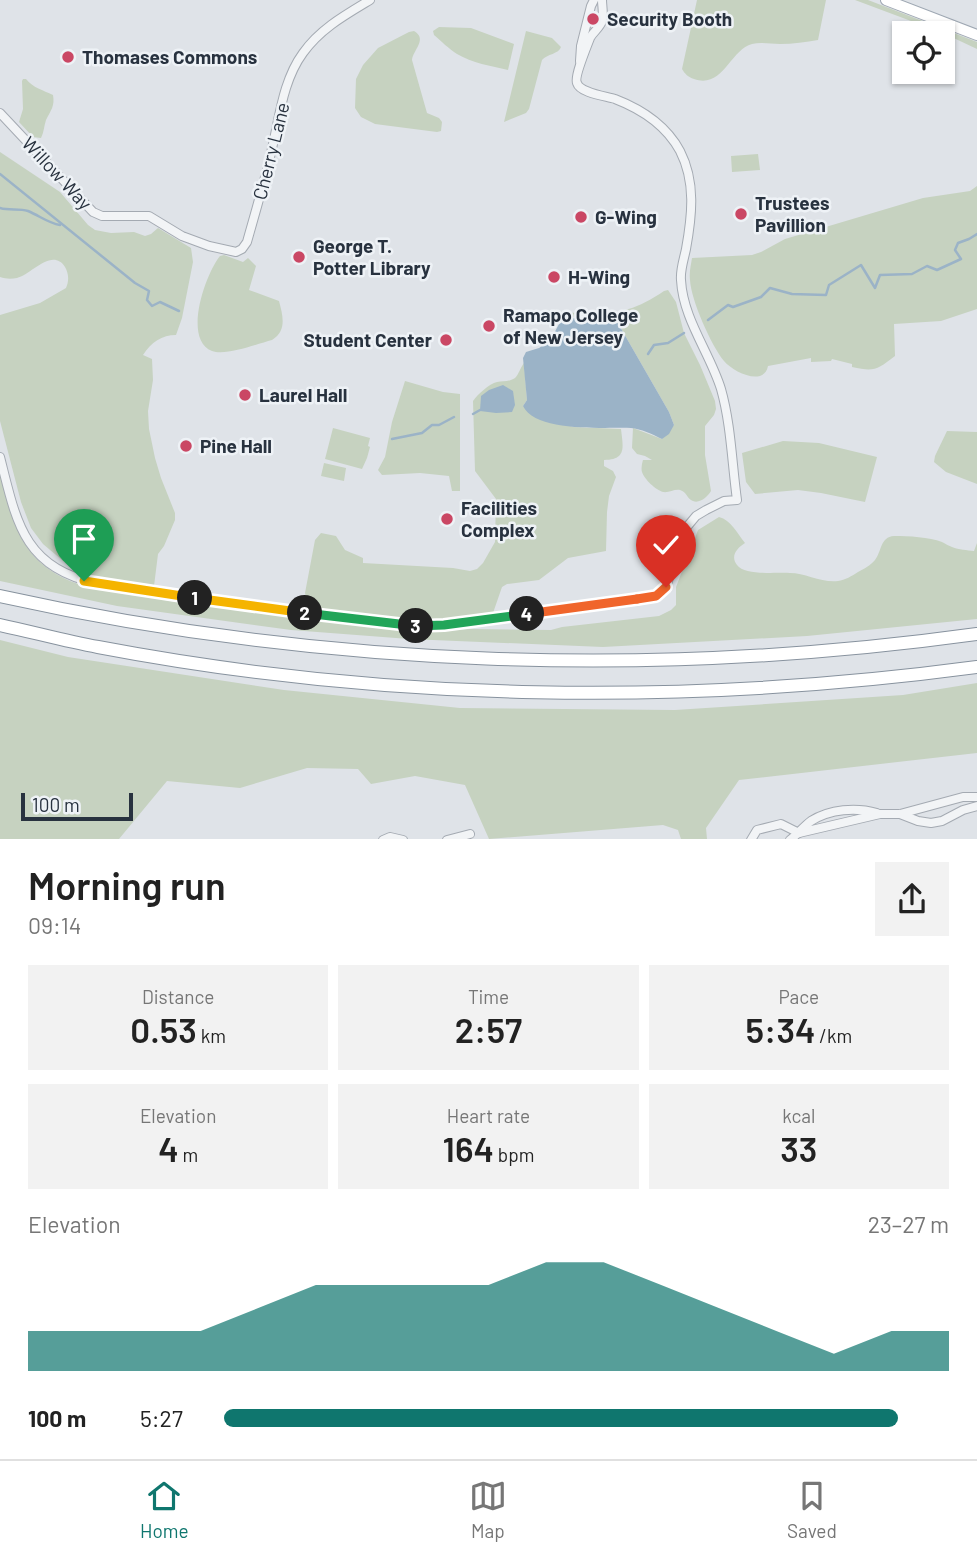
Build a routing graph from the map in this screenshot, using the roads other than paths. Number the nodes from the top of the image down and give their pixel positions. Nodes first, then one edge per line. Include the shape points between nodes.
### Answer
1 (370, 0) edge
2 (594, 0) edge
3 (602, 0) edge
4 (886, 0) edge
5 (977, 35) edge
6 (580, 65) junction
7 (0, 113) edge
8 (162, 224) joint
9 (0, 457) edge
10 (0, 596) edge
11 (0, 625) edge
12 (977, 634) edge
13 (977, 667) edge
14 (977, 797) edge
15 (977, 806) edge
16 (900, 814) junction
17 (799, 833) junction
18 (470, 834) dead end
19 (383, 839) edge
20 (403, 839) edge
21 (447, 839) edge
22 (751, 839) edge
23 (790, 839) edge

1 - 8 street, Cherry Lane via 325,29 292,70 261,194 242,249 236,253 209,246
2 - 6 street
3 - 6 street via 602,24
4 - 5 main road
6 - 9 street via 576,79 581,89 634,106 651,118 666,131 687,168 692,220 680,277 682,290 722,392 737,500 706,510 685,528 666,587 656,596 416,626 96,583 72,577 31,545 13,508
7 - 8 street, Willow Way via 93,212 149,216
10 - 12 highway via 228,637 479,658 714,658 852,649
11 - 13 highway via 97,647 224,667 476,691 730,690
14 - 16 street
15 - 16 street via 942,821 918,821
16 - 17 street via 880,814
17 - 22 street via 781,824 757,830
17 - 23 street
18 - 21 street
19 - 20 street

